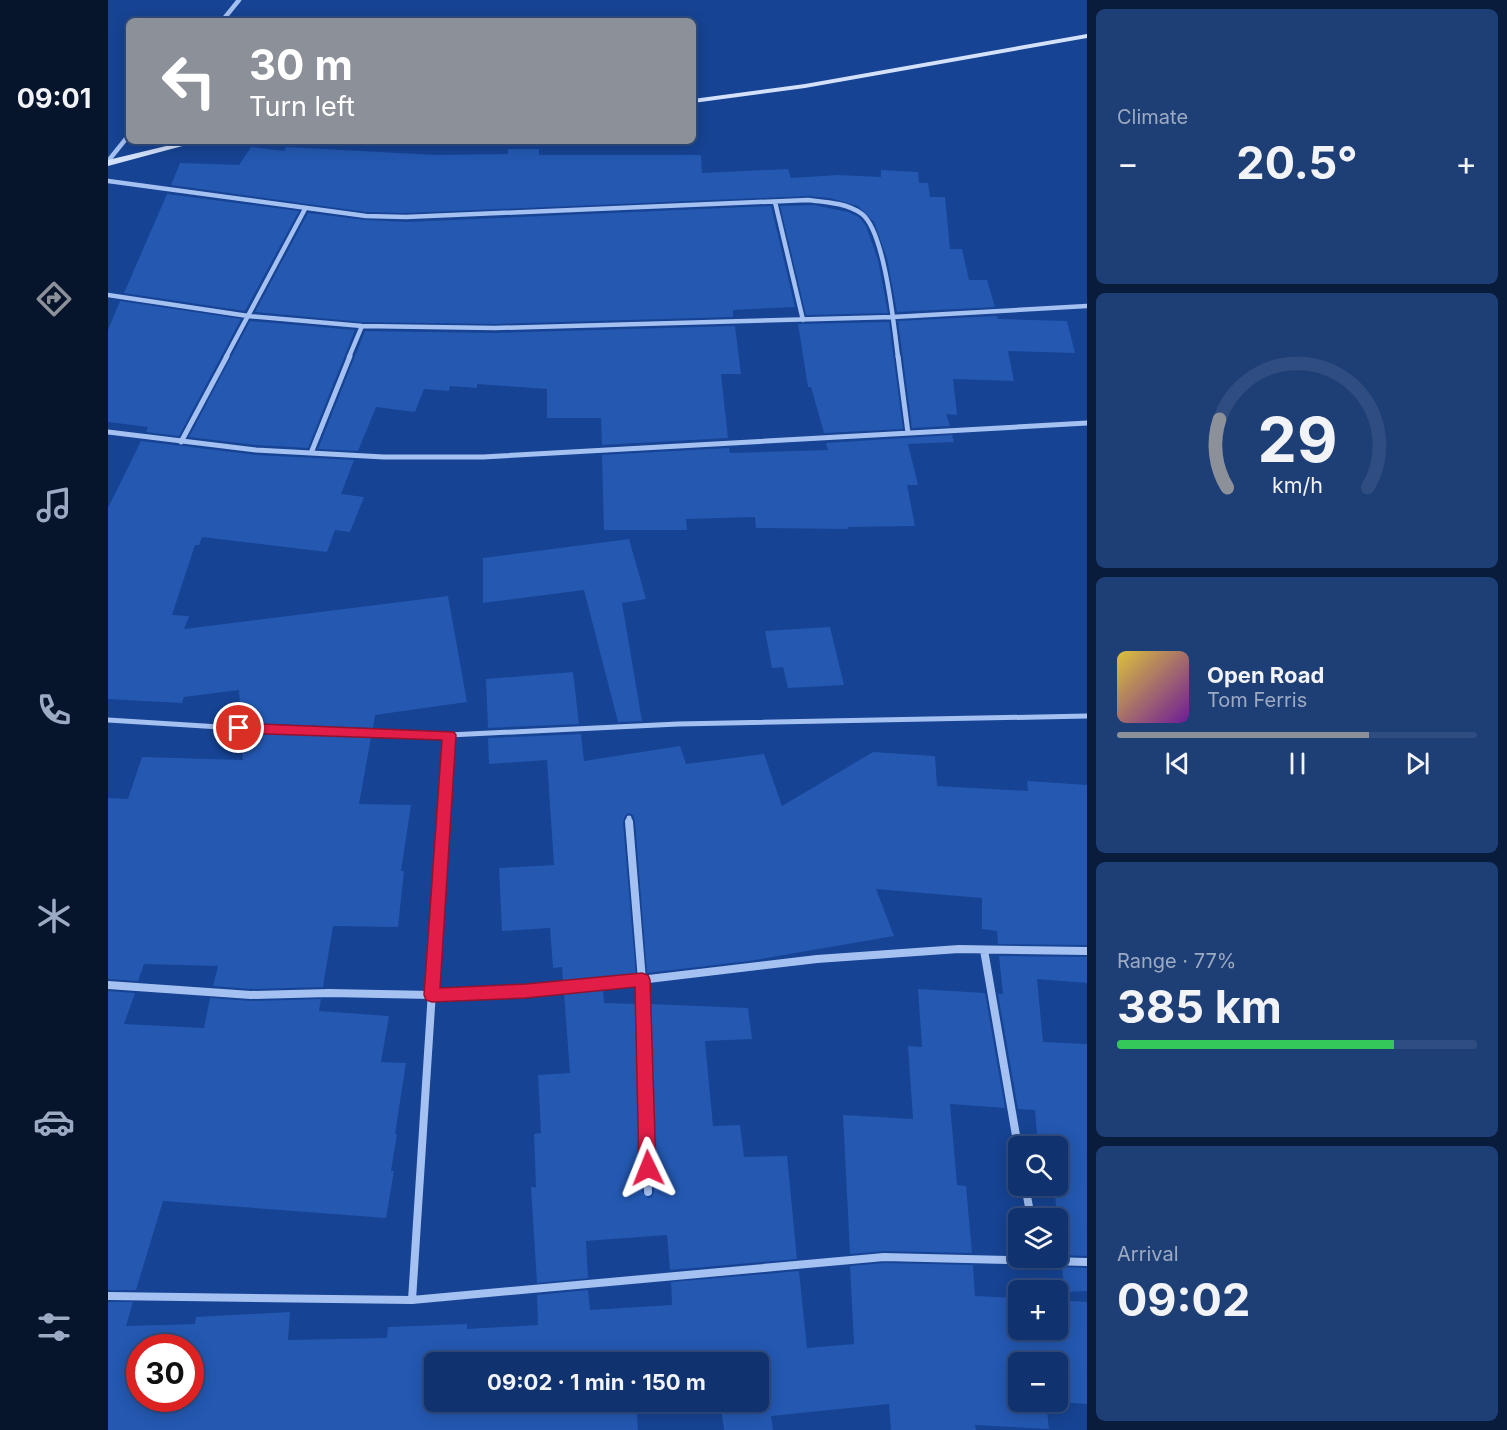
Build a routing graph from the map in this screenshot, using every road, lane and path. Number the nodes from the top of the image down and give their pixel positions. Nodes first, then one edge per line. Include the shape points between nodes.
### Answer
1 (239, 0) edge
2 (224, 18) edge
3 (1087, 36) edge
4 (696, 101) edge
5 (126, 139) edge
6 (184, 144) edge
7 (108, 162) edge
8 (108, 182) edge
9 (775, 202) junction
10 (304, 209) junction
11 (108, 296) edge
12 (1087, 306) edge
13 (248, 316) junction
14 (893, 317) junction
15 (803, 321) junction
16 (362, 326) junction
17 (1087, 423) edge
18 (108, 432) edge
19 (908, 433) junction
20 (181, 442) junction
21 (311, 453) junction
22 (1087, 716) edge
23 (108, 720) edge
24 (449, 735) junction
25 (629, 818) dead end
26 (984, 950) junction
27 (1087, 951) edge
28 (642, 980) junction
29 (108, 985) edge
30 (432, 995) junction
31 (1016, 1136) edge
32 (648, 1192) dead end
33 (1008, 1259) edge
34 (1068, 1261) edge
35 (1087, 1262) edge
36 (108, 1296) edge
37 (412, 1300) junction

1 - 2 street
3 - 4 street via 805,86
5 - 7 street
6 - 7 street
8 - 10 street
9 - 10 street via 406,217
9 - 14 street via 808,200 837,204 856,210 869,220 880,247
9 - 15 street
10 - 13 street
11 - 13 street
12 - 14 street
13 - 16 street
13 - 20 street
14 - 15 street
14 - 19 street
15 - 16 street via 525,328
16 - 21 street
17 - 19 street
18 - 20 street
19 - 21 street via 483,457
20 - 21 street
22 - 24 street via 678,724
23 - 24 street via 283,731
24 - 30 street
25 - 28 street
26 - 27 street
26 - 28 street via 817,959
26 - 31 street
28 - 30 street
28 - 32 street
29 - 30 street via 251,995
30 - 37 street
33 - 37 street via 884,1257
34 - 35 street
36 - 37 street

